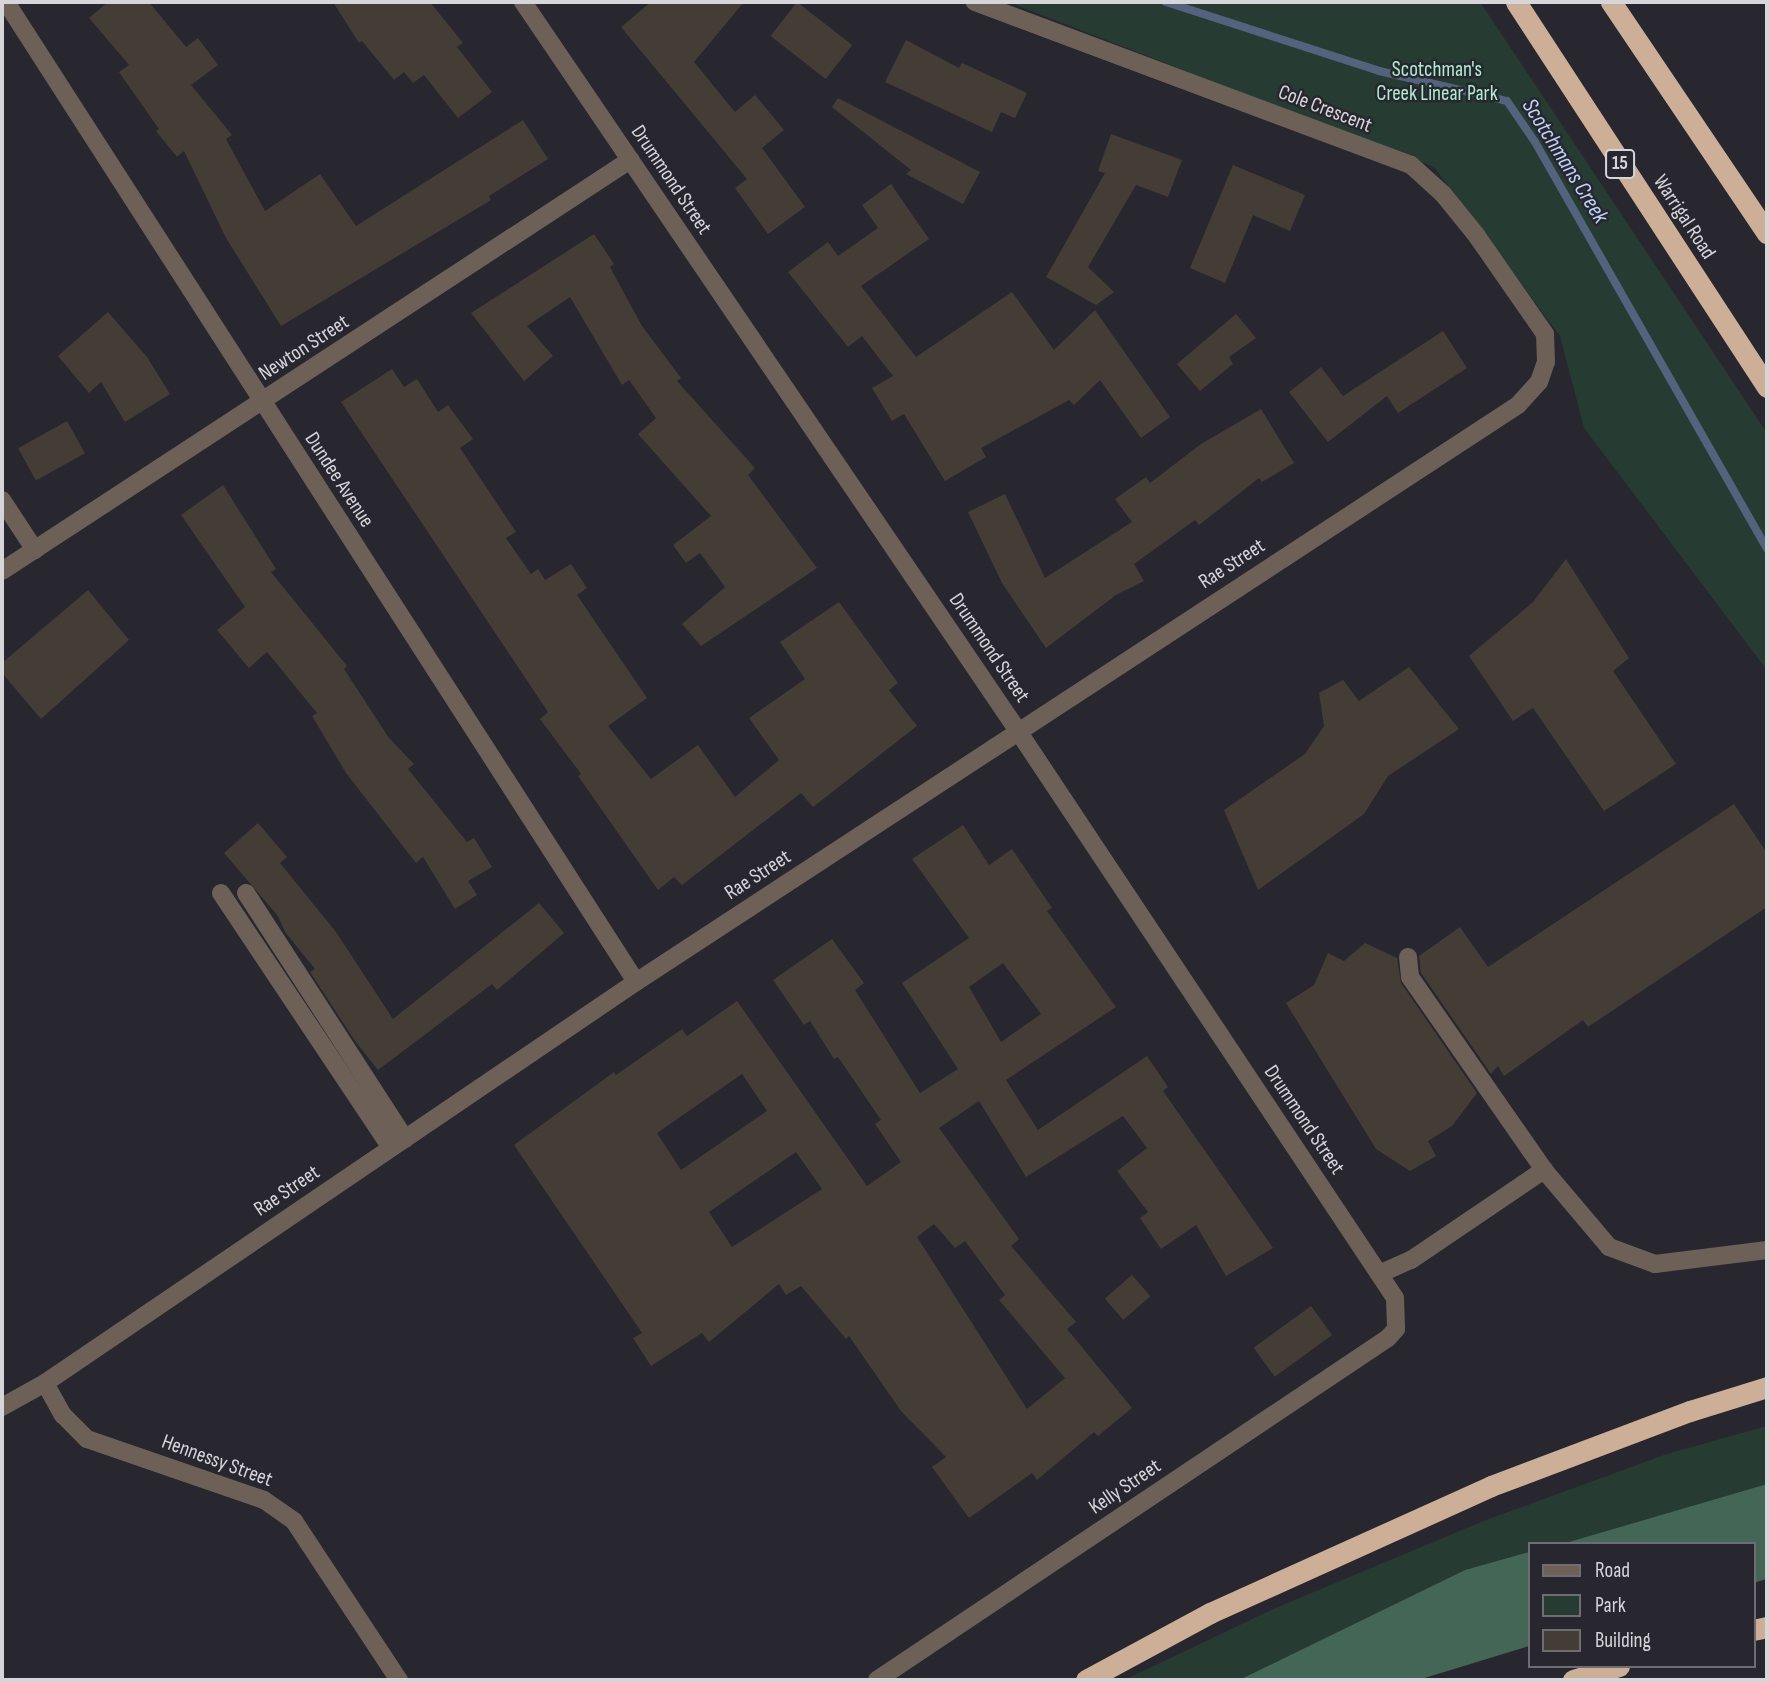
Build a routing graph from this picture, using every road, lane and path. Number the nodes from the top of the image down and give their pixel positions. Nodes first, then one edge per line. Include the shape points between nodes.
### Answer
1 (6, 2) edge
2 (523, 2) edge
3 (974, 2) edge
4 (1516, 2) edge
5 (1611, 2) edge
6 (630, 160) junction
7 (1767, 233) edge
8 (1539, 382) joint
9 (1767, 387) edge
10 (262, 403) junction
11 (2, 500) edge
12 (35, 550) junction
13 (2, 571) edge
14 (1018, 731) junction
15 (221, 893) dead end
16 (246, 893) dead end
17 (1408, 957) dead end
18 (636, 982) junction
19 (398, 1144) junction
20 (1544, 1170) junction
21 (1767, 1250) edge
22 (1379, 1274) junction
23 (1396, 1329) joint
24 (45, 1383) junction
25 (1767, 1387) edge
26 (2, 1407) edge
27 (1612, 1668) edge
28 (399, 1680) edge
29 (877, 1680) edge
30 (1086, 1680) edge
31 (1573, 1680) edge

1 - 10 street, Dundee Avenue
2 - 6 street, Drummond Street
3 - 8 street, Cole Crescent via 1411,165 1443,194 1477,236 1545,334 1546,362
4 - 9 highway, Warrigal Road / 15
5 - 7 highway
6 - 10 street, Newton Street
6 - 14 street, Drummond Street
8 - 14 street, Rae Street via 1518,405
10 - 12 street, Newton Street
10 - 18 street, Dundee Avenue
11 - 12 street
12 - 13 street, Newton Street
14 - 18 street, Rae Street
14 - 22 street, Drummond Street
15 - 19 street
16 - 19 street
17 - 20 street via 1410,977
18 - 19 street, Rae Street
19 - 24 street, Rae Street
20 - 21 street via 1609,1247 1655,1264
20 - 22 street via 1411,1260
22 - 23 street, Drummond Street via 1395,1298
23 - 29 street, Kelly Street
24 - 26 street, Rae Street
24 - 28 street, Hennessy Street via 63,1415 88,1439 264,1500 294,1521
25 - 30 highway via 1491,1486 1210,1613
27 - 31 highway

